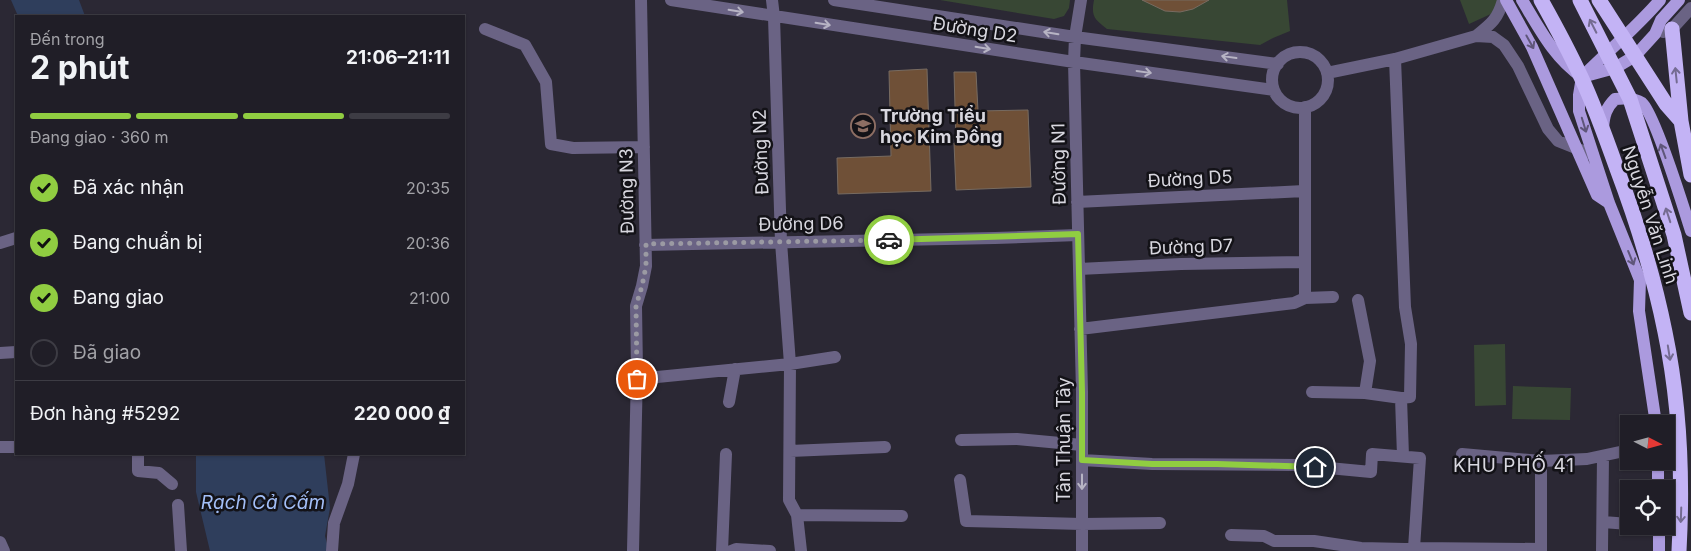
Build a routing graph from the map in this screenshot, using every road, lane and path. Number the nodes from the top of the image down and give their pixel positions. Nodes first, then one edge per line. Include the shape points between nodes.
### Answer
1 (641, 0) edge
2 (671, 0) edge
3 (772, 0) edge
4 (834, 0) edge
5 (1081, 0) edge
6 (1504, 0) edge
7 (1522, 0) edge
8 (1541, 0) edge
9 (1580, 0) edge
10 (1599, 0) edge
11 (1660, 0) edge
12 (1679, 0) edge
13 (1691, 8) edge
14 (774, 17) junction
15 (485, 29) dead end
16 (1672, 29) junction
17 (1656, 34) junction
18 (1476, 36) junction
19 (1623, 36) junction
20 (1075, 37) junction
21 (1606, 53) junction
22 (1635, 56) junction
23 (1395, 60) junction
24 (1074, 62) junction
25 (1278, 64) junction
26 (1616, 68) junction
27 (1327, 73) junction
28 (1582, 78) junction
29 (1274, 90) junction
30 (1630, 99) junction
31 (1305, 108) junction
32 (1686, 122) edge
33 (1603, 129) junction
34 (644, 147) junction
35 (1576, 148) junction
36 (1593, 155) junction
37 (1691, 168) edge
38 (1691, 175) edge
39 (1620, 177) junction
40 (1304, 191) junction
41 (1077, 202) junction
42 (1609, 203) junction
43 (1691, 231) edge
44 (1078, 234) junction
45 (1674, 235) junction
46 (15, 238) edge
47 (781, 242) junction
48 (0, 243) edge
49 (646, 244) junction
50 (1691, 250) edge
51 (1304, 262) junction
52 (1079, 269) junction
53 (1640, 280) junction
54 (1333, 297) dead end
55 (1304, 298) junction
56 (1358, 300) dead end
57 (1659, 305) junction
58 (1691, 313) edge
59 (1080, 328) junction
60 (15, 352) edge
61 (0, 353) edge
62 (836, 357) dead end
63 (790, 364) junction
64 (735, 369) junction
65 (637, 379) junction
66 (1312, 392) dead end
67 (1365, 393) junction
68 (1401, 398) junction
69 (730, 402) dead end
70 (1655, 415) edge
71 (961, 440) dead end
72 (1082, 445) junction
73 (0, 447) edge
74 (15, 447) edge
75 (885, 447) dead end
76 (790, 451) junction
77 (1620, 452) edge
78 (726, 454) dead end
79 (1462, 454) dead end
80 (138, 455) edge
81 (354, 455) edge
82 (1403, 456) junction
83 (1603, 456) junction
84 (1082, 460) junction
85 (1541, 461) junction
86 (960, 480) dead end
87 (172, 484) dead end
88 (178, 505) dead end
89 (797, 515) junction
90 (902, 516) dead end
91 (1603, 522) junction
92 (1160, 523) dead end
93 (1620, 523) edge
94 (1082, 524) junction
95 (1231, 535) dead end
96 (1659, 535) edge
97 (0, 542) edge
98 (1408, 549) edge
99 (1541, 550) edge
100 (4, 551) edge
101 (182, 551) edge
102 (332, 551) edge
103 (633, 551) edge
104 (722, 551) edge
105 (731, 551) edge
106 (770, 551) edge
107 (801, 551) edge
108 (1082, 551) edge
109 (1602, 551) edge
110 (1659, 551) edge
111 (1680, 551) edge

1 - 34 street, Đường N3
2 -> 14 street, Đường D2
3 - 14 street, Đường N2
20 -> 4 street, Đường D2
5 - 20 street, Đường N1
6 - 18 street via 1495,20
6 -> 35 main road, Nguyễn Văn Linh via 1532,47
7 - 28 main road, Nguyễn Văn Linh via 1556,54
8 - 28 highway, Nguyễn Văn Linh
21 -> 9 highway
10 - 19 highway
11 - 19 main road
12 - 17 main road via 1661,20
13 - 16 street
14 -> 24 street, Đường D2
14 - 47 street, Đường N2
15 - 34 street via 525,45 546,82 551,144 573,148
16 - 17 street
32 -> 16 highway
17 - 22 main road
18 - 23 street
18 - 35 street via 1493,37 1504,45 1548,129 1558,140
19 - 21 main road
19 - 22 highway
20 - 24 street, Đường N1
25 -> 20 street, Đường D2
21 - 26 highway, Nguyễn Văn Linh
21 - 28 main road
22 - 26 main road
22 - 32 highway via 1666,104
23 - 27 street
23 - 68 street via 1405,307 1411,344 1410,397
24 -> 29 street, Đường D2
24 - 41 street, Đường N1
25 - 27 street via 1288,55 1302,52 1320,61
25 - 29 street via 1273,77
26 - 28 main road
26 - 30 highway, Nguyễn Văn Linh
27 - 31 street via 1327,86 1321,98
28 - 33 highway, Nguyễn Văn Linh
28 -> 36 main road, Nguyễn Văn Linh via 1579,111
29 - 31 street via 1286,104
30 - 33 main road, Nguyễn Văn Linh via 1615,99 1606,108
43 -> 30 main road, Nguyễn Văn Linh via 1656,130 1641,103
45 -> 30 highway, Nguyễn Văn Linh
31 - 40 street
32 - 37 highway
33 - 39 highway, Nguyễn Văn Linh
34 - 49 street, Đường N3
35 - 36 street
35 - 42 main road, Nguyễn Văn Linh via 1597,195
36 - 42 main road, Nguyễn Văn Linh
37 - 38 highway
39 - 42 main road
39 - 57 highway, Nguyễn Văn Linh
40 - 41 street, Đường D5
40 - 51 street
41 - 44 street, Đường N1
42 -> 53 main road, Nguyễn Văn Linh
44 - 47 street, Đường D6
44 - 52 street, Đường N1
45 - 50 highway
45 - 58 highway, Nguyễn Văn Linh
46 - 48 street
47 - 49 street, Đường D6
47 - 63 street, Đường N2
49 - 65 street, Đường N3 via 646,266 636,306
51 - 52 street, Đường D7
51 - 55 street
52 - 59 street, Đường N1
53 - 57 highway
53 - 70 main road, Nguyễn Văn Linh via 1639,311
54 - 55 street
55 - 59 street via 1294,303
56 - 67 street via 1370,361
57 -> 111 highway, Nguyễn Văn Linh via 1666,334 1679,442 1682,488
59 - 72 street, Tân Thuận Tây
60 - 61 street
62 - 63 street
63 - 64 street
63 - 76 street, Đường N2
64 - 65 street
64 - 69 street
65 - 103 street, Đường N3
66 - 67 street
67 - 68 street
68 - 82 street
71 - 72 street via 1017,439
72 - 84 street, Tân Thuận Tây
73 - 74 street
75 - 76 street
76 - 89 street, Đường N2 via 789,500
77 - 83 street
78 - 104 street
79 - 85 street
80 - 87 street via 138,471 159,473
81 - 102 street via 348,484 334,523
82 - 84 street via 1372,454 1371,472 1297,465
82 - 98 street via 1420,458
83 - 85 street
83 - 91 street
84 -> 94 street, Tân Thuận Tây
85 - 99 street
86 - 94 street via 966,521
88 - 101 street
89 - 90 street
89 - 107 street, Đường N2
91 - 93 street
91 - 109 street
92 - 94 street
94 - 108 street, Tân Thuận Tây
95 - 98 street via 1361,548
96 - 110 main road
97 - 100 street
98 - 99 street
105 - 106 street

